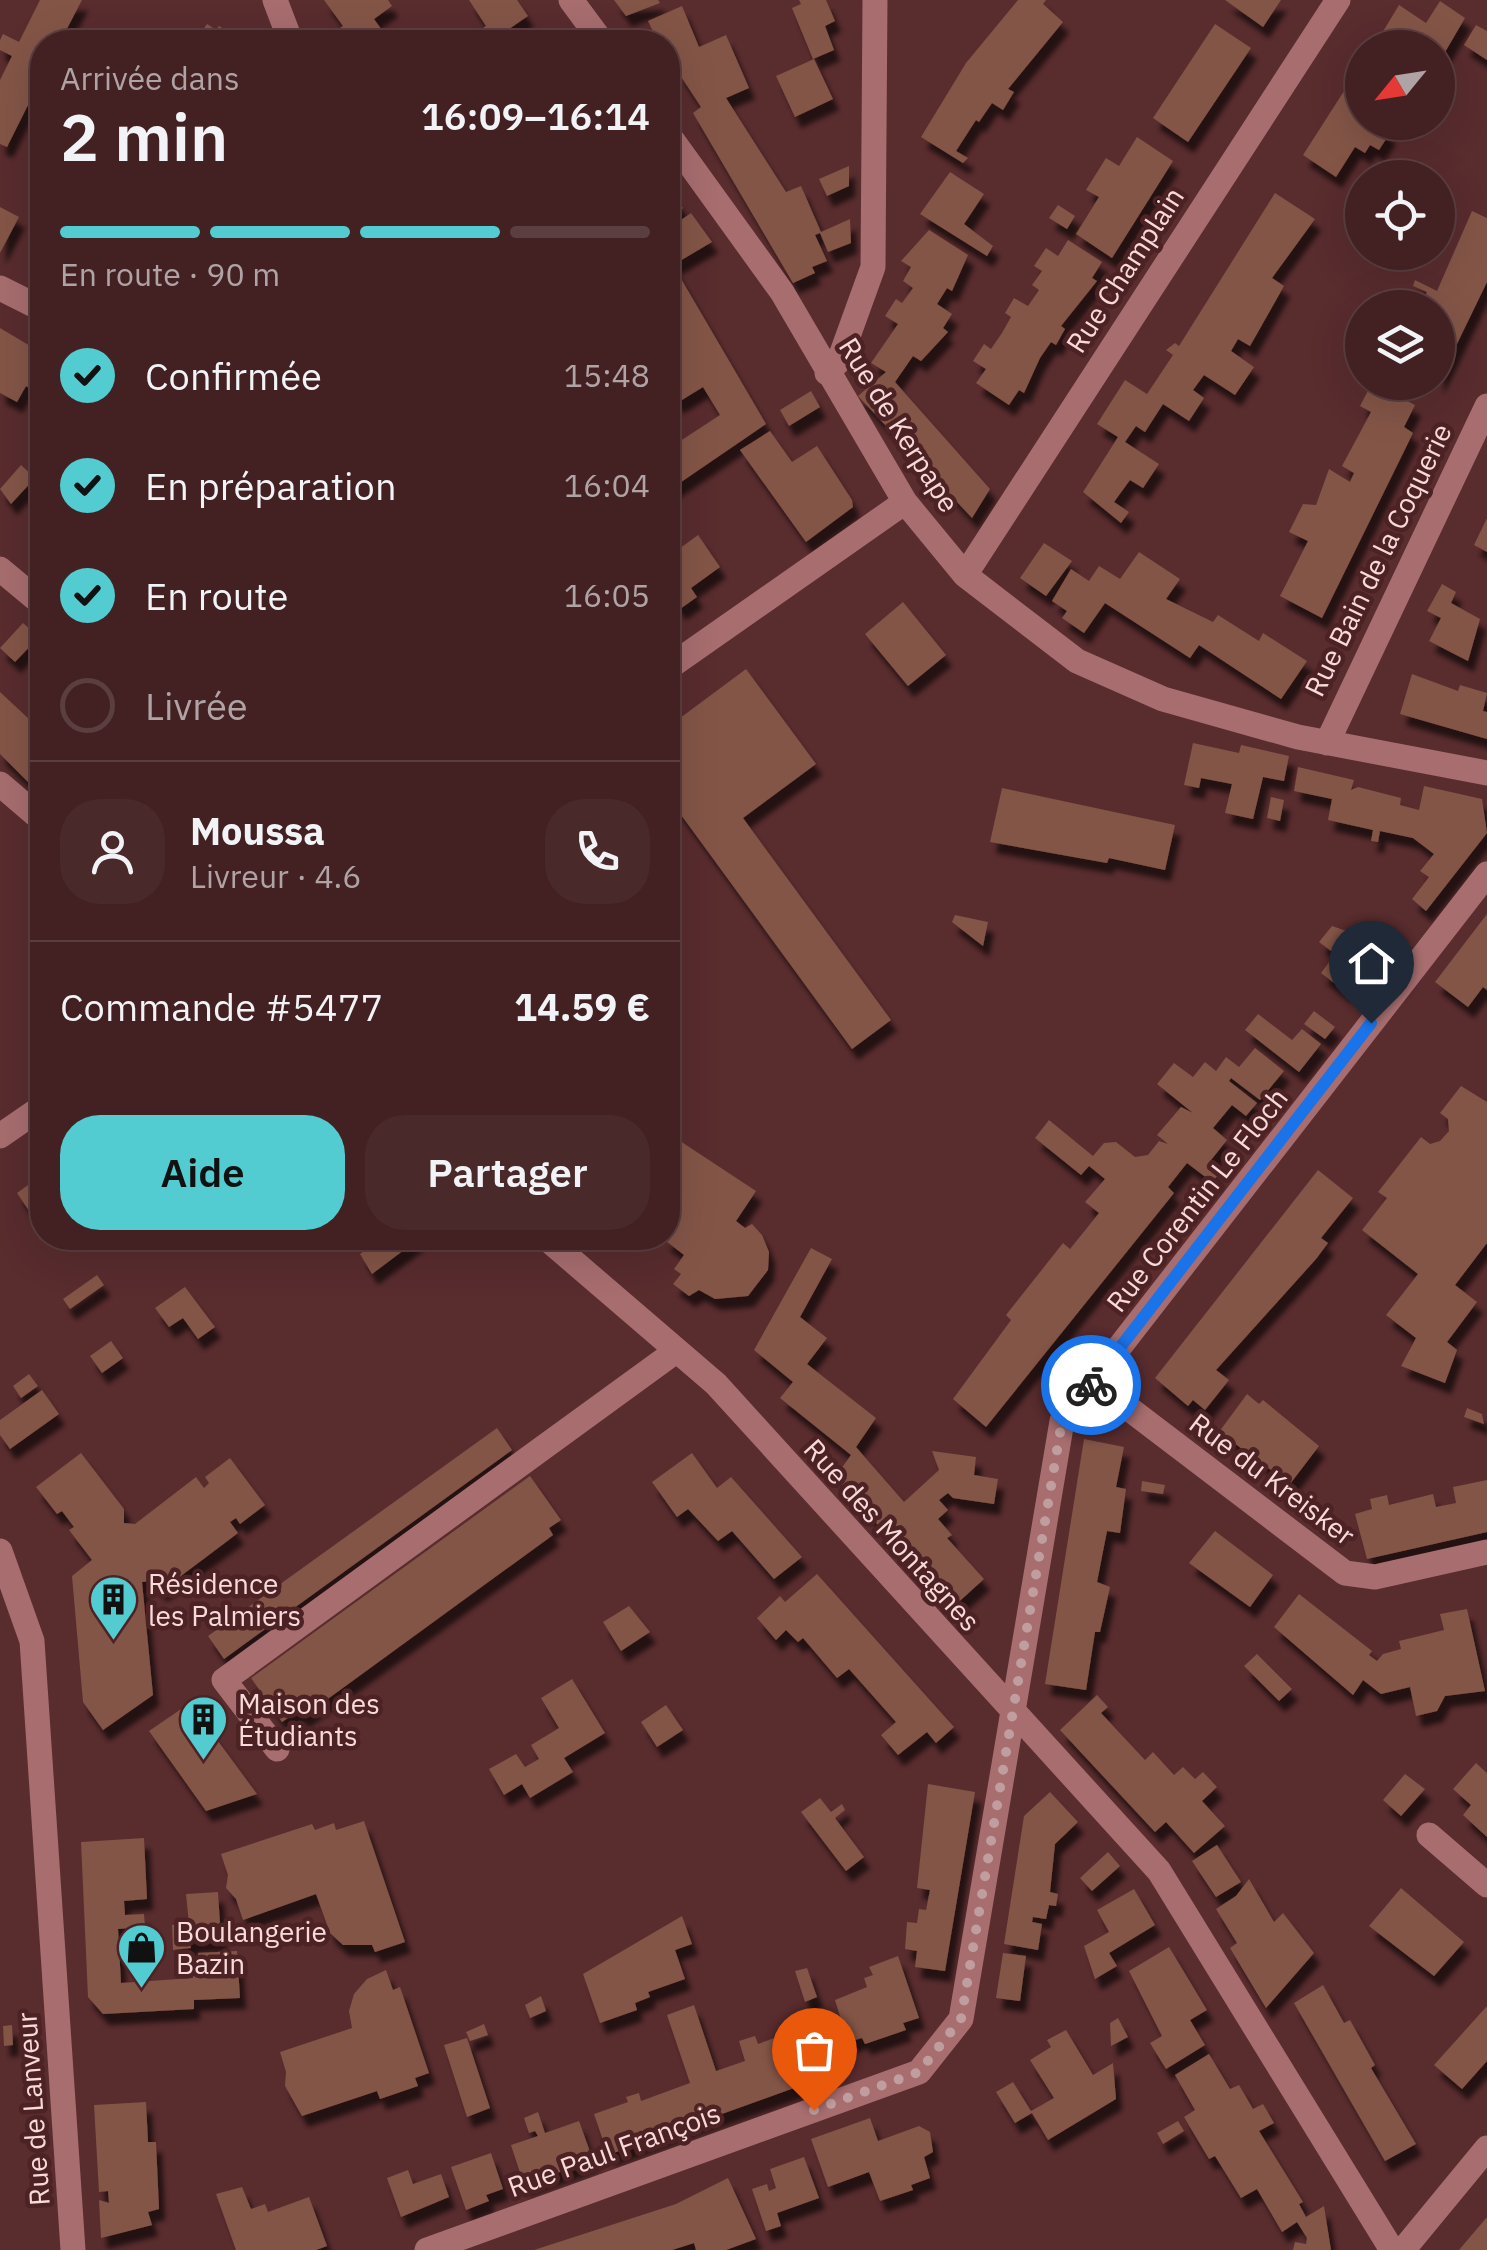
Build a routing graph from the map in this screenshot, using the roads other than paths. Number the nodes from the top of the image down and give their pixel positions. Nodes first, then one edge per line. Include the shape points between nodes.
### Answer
1 (275, 0) edge
2 (571, 0) edge
3 (875, 0) edge
4 (1338, 0) edge
5 (286, 30) edge
6 (593, 30) edge
7 (680, 151) edge
8 (0, 288) edge
9 (30, 303) edge
10 (827, 373) junction
11 (1487, 406) edge
12 (905, 502) junction
13 (0, 569) edge
14 (966, 575) junction
15 (30, 594) edge
16 (680, 660) edge
17 (1327, 742) junction
18 (1487, 773) edge
19 (0, 784) edge
20 (30, 810) edge
21 (1487, 874) edge
22 (30, 1116) edge
23 (0, 1136) edge
24 (560, 1250) edge
25 (676, 1350) junction
26 (1094, 1382) junction
27 (0, 1551) edge
28 (1487, 1552) edge
29 (1012, 1715) junction
30 (277, 1749) dead end
31 (1429, 1834) dead end
32 (1487, 1885) edge
33 (1487, 2148) edge
34 (73, 2250) edge
35 (427, 2250) edge
36 (1392, 2250) edge
37 (1403, 2250) edge

1 - 5 street
2 - 6 street
3 - 10 street via 873,267 839,361
4 - 14 street, Rue Champlain
7 - 10 street, Rue de Kerpape via 782,292
8 - 9 street
10 - 12 street, Rue de Kerpape
11 - 17 street, Rue Bain de la Coquerie
12 - 14 street, Rue de Kerpape
12 - 16 street
13 - 15 street
14 - 17 street, Rue de Kerpape via 1078,660 1163,699
17 - 18 street, Rue de Kerpape
19 - 20 street
21 - 26 street, Rue Corentin Le Floch
22 - 23 street
24 - 25 street, Rue des Montagnes
25 - 29 street, Rue des Montagnes via 716,1384
25 - 30 street via 224,1680
26 - 28 street, Rue du Kreisker via 1345,1573 1375,1577
26 - 29 street, Rue Corentin Le Floch via 1062,1421
27 - 34 street, Rue de Lanveur via 32,1640
29 - 35 street, Rue Paul François via 961,2019 919,2072
29 - 36 street, Rue des Montagnes via 1159,1871
31 - 32 street
33 - 37 street

